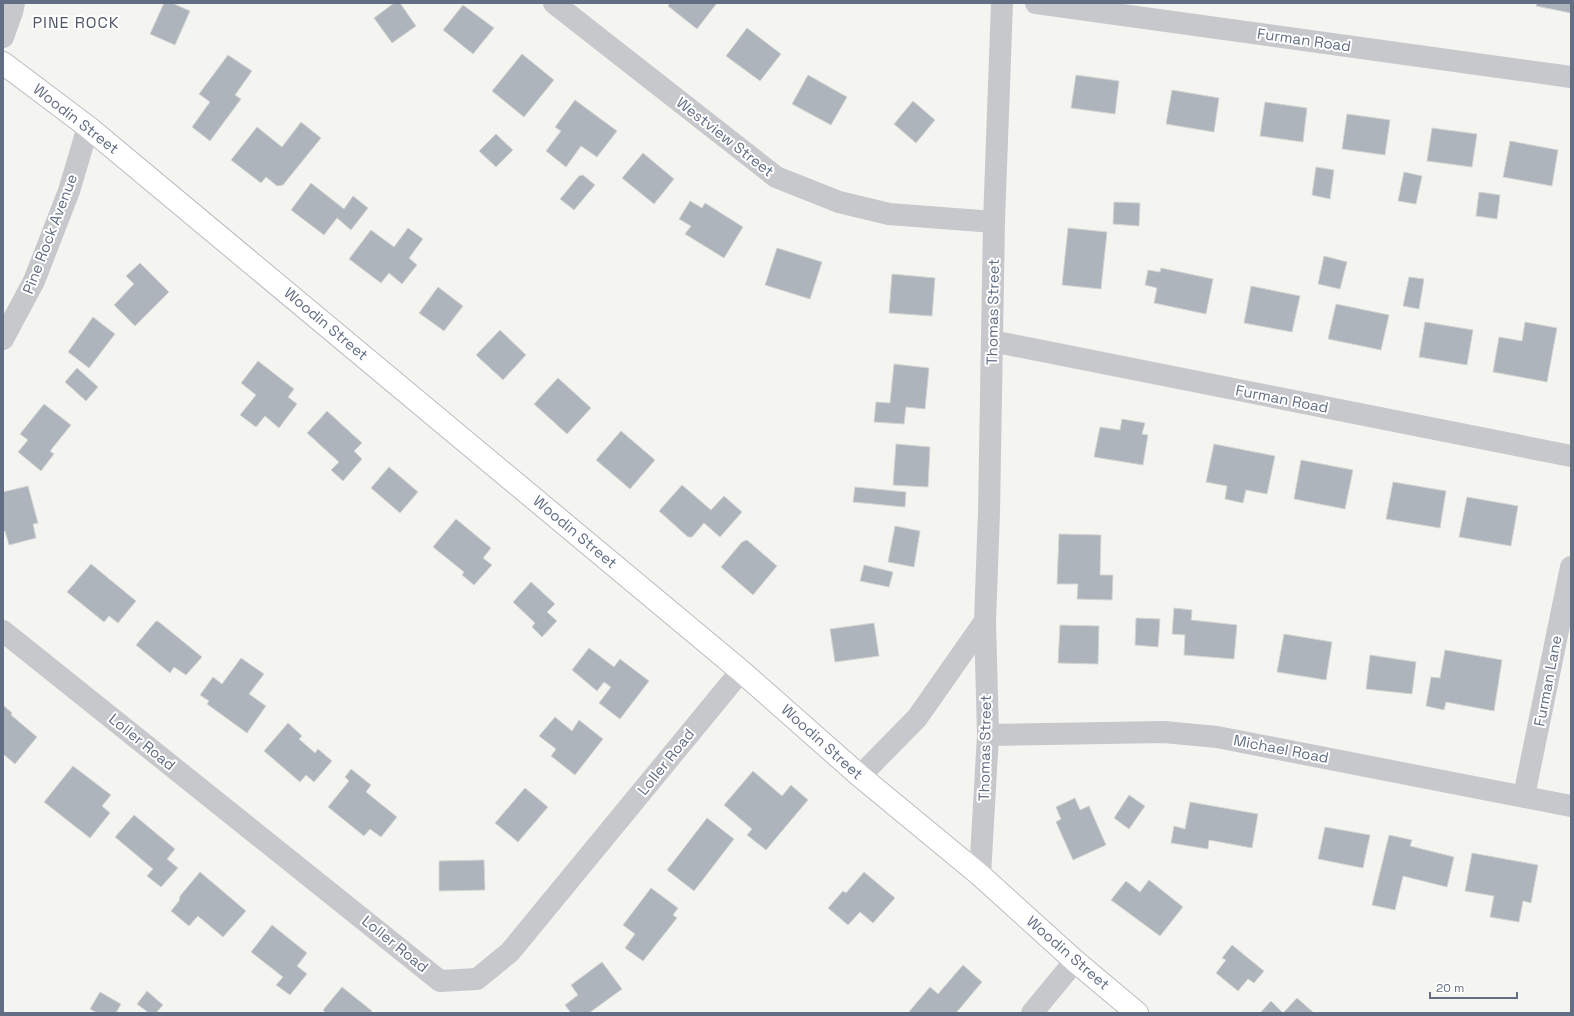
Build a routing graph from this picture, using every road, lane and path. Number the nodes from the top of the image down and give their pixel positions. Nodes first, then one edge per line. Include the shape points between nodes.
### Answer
1 (14, 3) edge
2 (554, 3) edge
3 (1002, 3) edge
4 (1036, 3) edge
5 (3, 37) edge
6 (3, 63) edge
7 (1571, 77) edge
8 (88, 127) junction
9 (994, 222) junction
10 (3, 339) edge
11 (992, 341) junction
12 (1571, 456) edge
13 (1571, 567) edge
14 (985, 621) junction
15 (3, 631) edge
16 (741, 671) junction
17 (988, 735) junction
18 (860, 776) junction
19 (1524, 796) junction
20 (1571, 806) edge
21 (980, 875) junction
22 (1075, 961) junction
23 (1032, 1013) edge
24 (1137, 1013) edge

1 - 5 street
2 - 9 street, Westview Street via 776,178 839,202 889,214
3 - 9 street, Thomas Street
4 - 7 street, Furman Road
6 - 8 main road, Woodin Street
8 - 10 street, Pine Rock Avenue via 69,191 34,281
8 - 16 main road, Woodin Street
9 - 11 street, Thomas Street
11 - 12 street, Furman Road
11 - 14 street, Thomas Street
13 - 19 street, Furman Lane
14 - 17 street, Thomas Street
14 - 18 street via 917,718
15 - 16 street, Loller Road via 440,981 477,979 510,952
16 - 18 main road, Woodin Street
17 - 19 street, Michael Road via 1164,732 1217,737
17 - 21 street, Thomas Street
18 - 21 main road, Woodin Street
19 - 20 street, Michael Road
21 - 22 main road, Woodin Street
22 - 23 street
22 - 24 main road, Woodin Street

